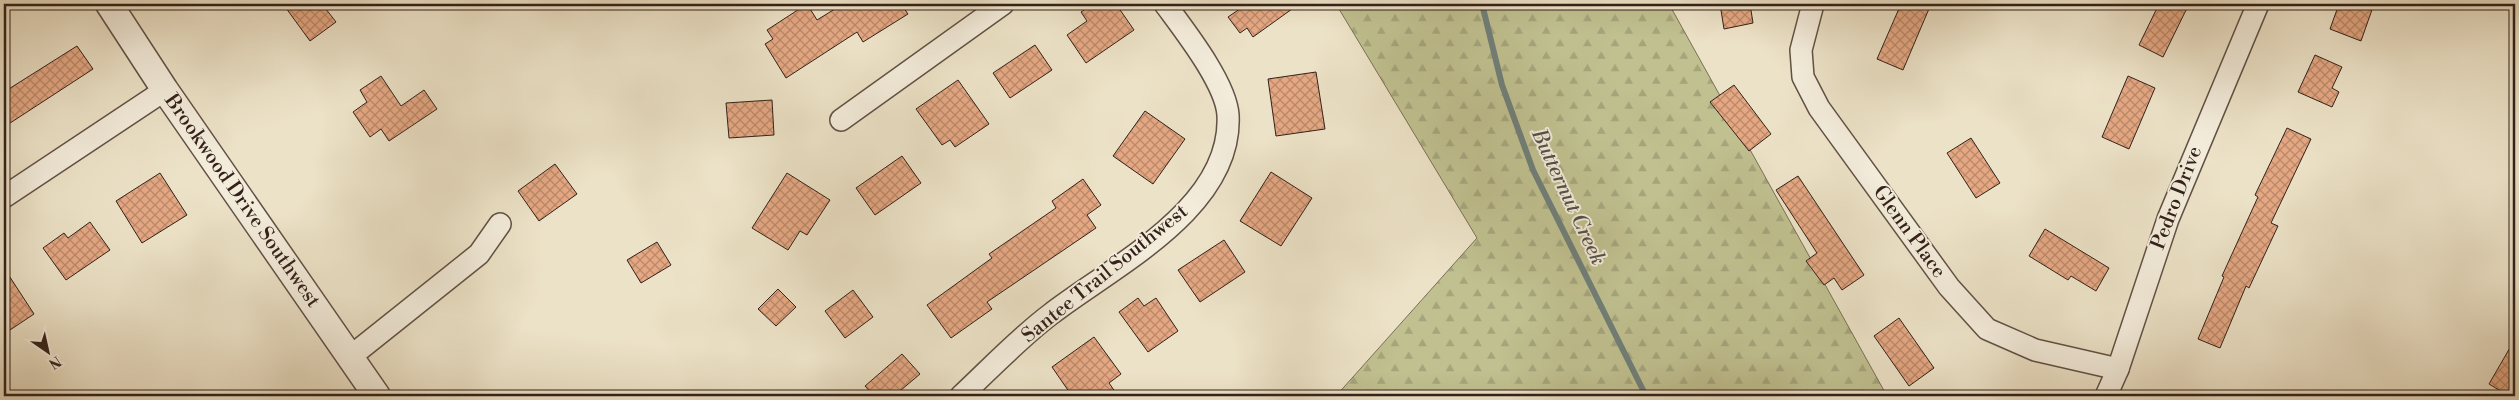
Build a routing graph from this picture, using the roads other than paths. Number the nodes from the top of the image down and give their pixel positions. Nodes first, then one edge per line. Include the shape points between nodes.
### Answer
1 (108, 4) edge
2 (1003, 4) edge
3 (1165, 4) edge
4 (1813, 4) edge
5 (2258, 4) edge
6 (165, 90) junction
7 (841, 120) dead end
8 (4, 197) edge
9 (500, 224) dead end
10 (350, 357) junction
11 (2118, 369) junction
12 (377, 396) edge
13 (961, 396) edge
14 (2106, 396) edge

1 - 6 street, Brookwood Drive Southwest
2 - 7 street
3 - 13 street, Santee Trail Southwest via 1203,57 1228,114 1224,148 1213,175 1193,204 1158,237 1049,315
4 - 11 street, Glenn Place via 1801,50 1807,85 1819,108 1949,287 1987,328 2035,350
5 - 11 street, Pedro Drive via 2168,219
6 - 8 street
6 - 10 street, Brookwood Drive Southwest
9 - 10 street via 479,254
10 - 12 street, Brookwood Drive Southwest
11 - 14 street, Pedro Drive

